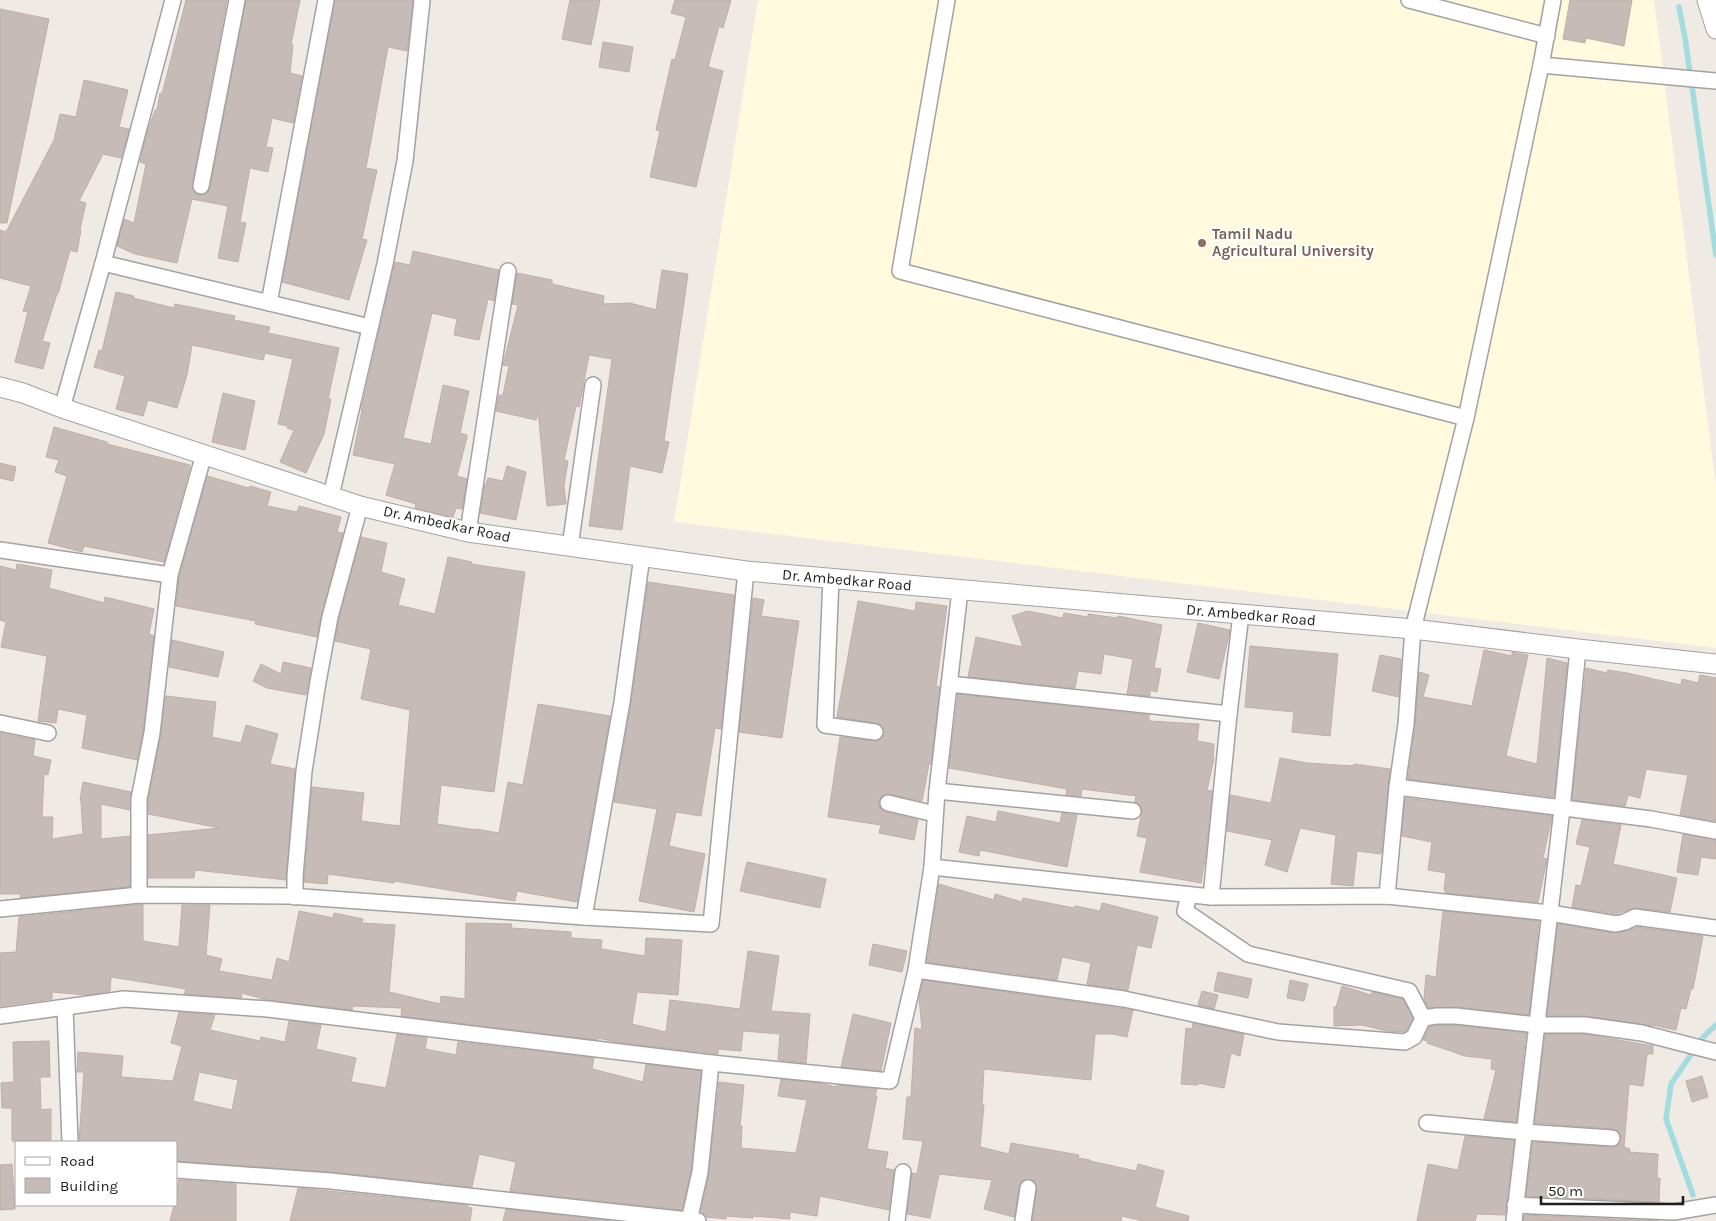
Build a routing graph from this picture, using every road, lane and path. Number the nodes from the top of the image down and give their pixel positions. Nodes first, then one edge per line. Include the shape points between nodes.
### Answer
1 (173, 0) edge
2 (237, 0) edge
3 (326, 0) edge
4 (422, 0) edge
5 (947, 0) edge
6 (1409, 0) edge
7 (1553, 0) edge
8 (1707, 0) edge
9 (1716, 29) edge
10 (1547, 36) junction
11 (1541, 65) junction
12 (1710, 80) edge
13 (201, 186) dead end
14 (103, 262) junction
15 (508, 271) dead end
16 (269, 302) junction
17 (370, 327) junction
18 (593, 385) dead end
19 (0, 387) edge
20 (62, 408) junction
21 (1466, 418) junction
22 (204, 454) junction
23 (331, 496) junction
24 (360, 506) junction
25 (468, 532) junction
26 (570, 547) junction
27 (0, 550) edge
28 (642, 556) junction
29 (746, 571) junction
30 (170, 575) junction
31 (831, 578) junction
32 (960, 590) junction
33 (1242, 614) junction
34 (1413, 629) junction
35 (1578, 650) junction
36 (1716, 664) edge
37 (949, 684) junction
38 (1229, 714) junction
39 (0, 723) edge
40 (875, 732) dead end
41 (48, 733) dead end
42 (1397, 787) junction
43 (937, 791) junction
44 (888, 803) dead end
45 (1562, 809) junction
46 (1133, 812) dead end
47 (935, 814) junction
48 (1716, 831) edge
49 (932, 867) junction
50 (139, 895) junction
51 (1189, 895) junction
52 (1387, 896) junction
53 (295, 897) junction
54 (1211, 897) junction
55 (0, 909) edge
56 (1550, 913) junction
57 (584, 917) junction
58 (1716, 928) edge
59 (916, 970) junction
60 (65, 1008) junction
61 (0, 1016) edge
62 (1423, 1018) junction
63 (1538, 1025) junction
64 (1716, 1052) edge
65 (711, 1063) junction
66 (1427, 1123) dead end
67 (1524, 1132) junction
68 (1612, 1138) dead end
69 (70, 1141) edge
70 (178, 1170) edge
71 (903, 1172) dead end
72 (1028, 1188) dead end
73 (1515, 1204) junction
74 (1716, 1205) edge
75 (689, 1221) edge
76 (698, 1221) edge
77 (897, 1221) edge
78 (1023, 1221) edge
79 (1514, 1221) edge

1 - 14 street
2 - 13 street
3 - 16 street
4 - 17 street via 405,161
5 - 21 street via 900,271
6 - 10 street
7 - 10 street
8 - 9 street
10 - 11 street
11 - 12 street
11 - 21 street
14 - 16 street
14 - 20 street
15 - 25 street
16 - 17 street
17 - 23 street
18 - 26 street
19 - 20 street, Dr. Ambedkar Road
20 - 22 street, Dr. Ambedkar Road
21 - 34 street
22 - 23 street, Dr. Ambedkar Road
22 - 30 street
23 - 24 street, Dr. Ambedkar Road
24 - 25 street, Dr. Ambedkar Road
24 - 53 street via 330,617 318,682 304,772
25 - 26 street, Dr. Ambedkar Road
26 - 28 street, Dr. Ambedkar Road
27 - 30 street
28 - 29 street, Dr. Ambedkar Road
28 - 57 street via 622,702
29 - 31 street, Dr. Ambedkar Road
29 - 57 street via 711,924
30 - 50 street via 152,734 140,799
31 - 32 street, Dr. Ambedkar Road
31 - 40 street via 825,725
32 - 33 street, Dr. Ambedkar Road
32 - 37 street
33 - 34 street, Dr. Ambedkar Road
33 - 38 street
34 - 35 street, Dr. Ambedkar Road
34 - 42 street via 1406,724
35 - 36 street, Dr. Ambedkar Road
35 - 45 street
37 - 38 street
37 - 43 street
38 - 54 street
39 - 41 street
42 - 45 street
42 - 52 street
43 - 46 street
43 - 47 street
44 - 47 street
45 - 48 street via 1651,819
45 - 56 street
47 - 49 street
49 - 51 street
49 - 59 street
50 - 53 street
50 - 55 street
51 - 54 street
51 - 62 street via 1185,911 1248,954 1409,991
52 - 54 street
52 - 56 street
53 - 57 street
56 - 58 street via 1616,924 1635,917
56 - 63 street
59 - 62 street via 1124,999 1278,1032 1405,1042 1414,1037
59 - 65 street via 890,1081
60 - 61 street
60 - 65 street via 124,999 222,1005
60 - 69 street
62 - 63 street via 1456,1016
63 - 64 street via 1642,1032
63 - 67 street
65 - 75 street via 700,1172
66 - 67 street
67 - 68 street
67 - 73 street
70 - 75 street via 331,1182
71 - 77 street
72 - 78 street
73 - 74 street via 1674,1212
73 - 79 street
75 - 76 street

